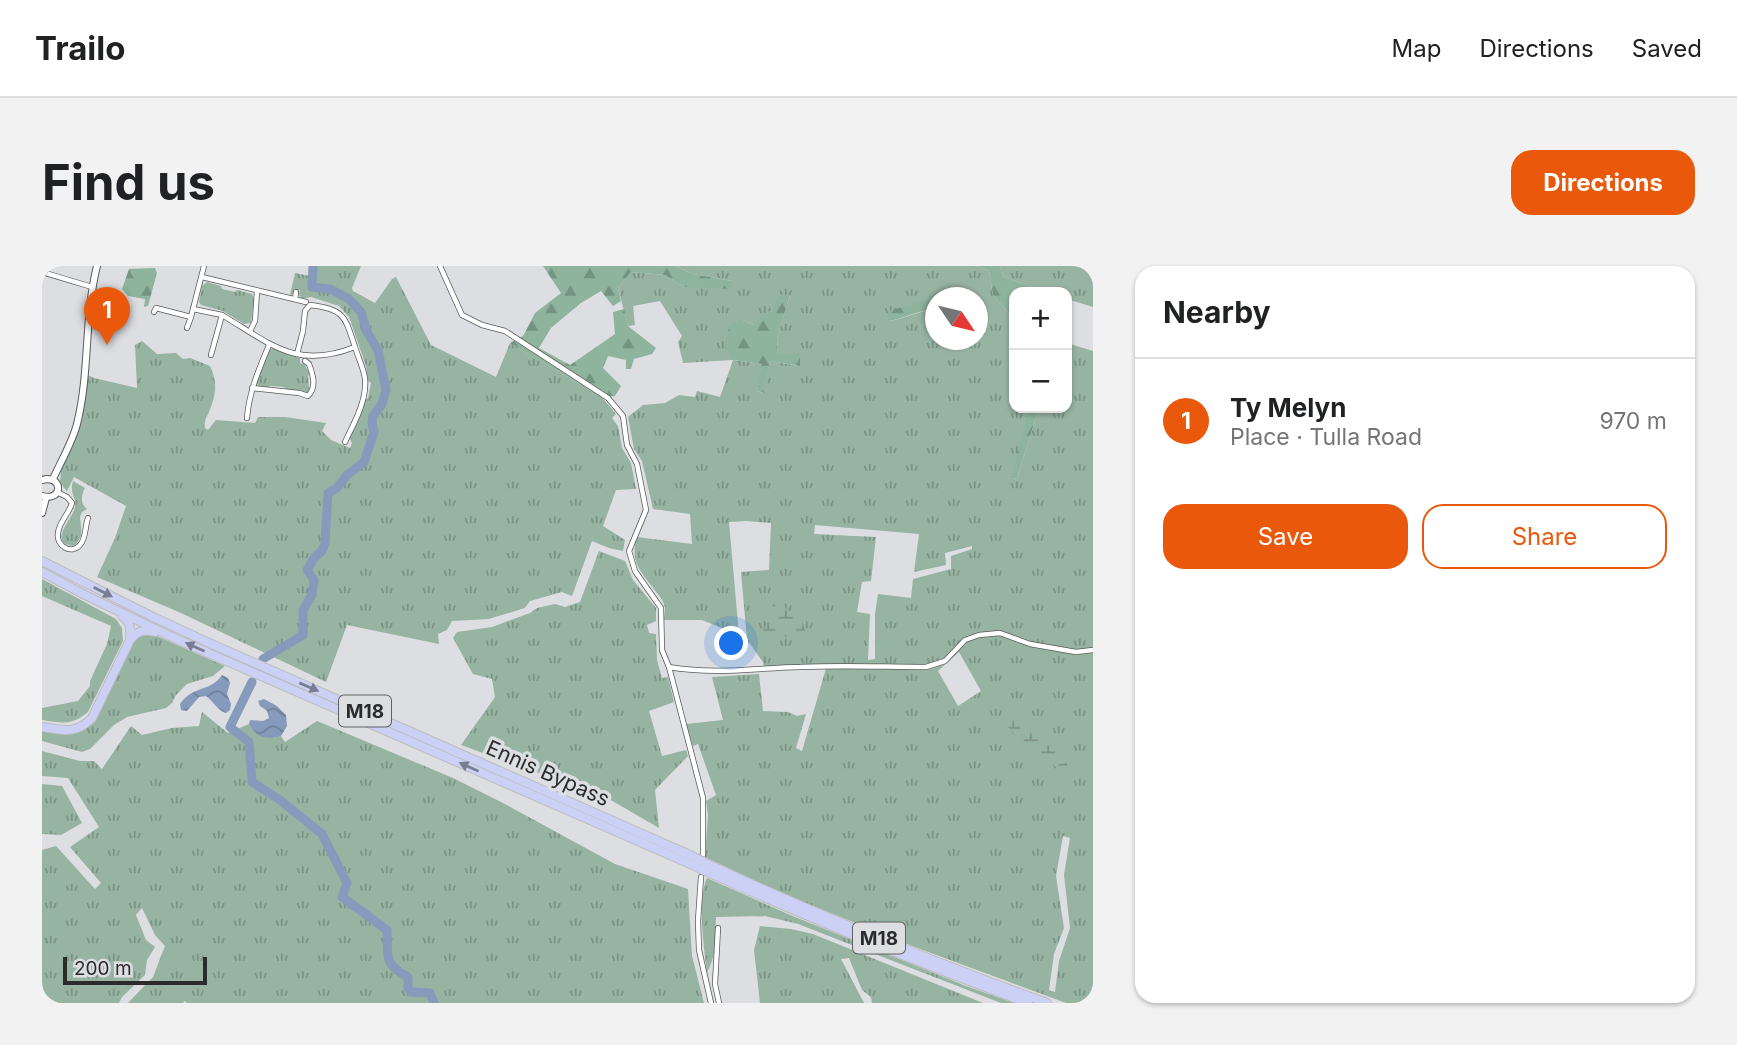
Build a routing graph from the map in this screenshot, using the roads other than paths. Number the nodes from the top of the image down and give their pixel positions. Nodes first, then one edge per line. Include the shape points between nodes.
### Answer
1 (97, 266) edge
2 (204, 266) edge
3 (440, 266) edge
4 (42, 272) edge
5 (202, 277) junction
6 (92, 287) junction
7 (257, 291) junction
8 (296, 292) dead end
9 (295, 299) junction
10 (306, 302) dead end
11 (194, 309) junction
12 (154, 312) dead end
13 (222, 315) junction
14 (191, 317) junction
15 (187, 328) dead end
16 (250, 331) junction
17 (269, 345) junction
18 (355, 347) junction
19 (297, 354) junction
20 (211, 355) dead end
21 (305, 362) dead end
22 (252, 388) junction
23 (247, 418) dead end
24 (345, 442) dead end
25 (53, 479) junction
26 (42, 480) edge
27 (57, 492) junction
28 (44, 497) edge
29 (42, 513) edge
30 (88, 519) dead end
31 (42, 561) edge
32 (42, 572) edge
33 (85, 595) junction
34 (172, 637) junction
35 (130, 640) junction
36 (1093, 650) edge
37 (669, 667) junction
38 (42, 727) edge
39 (703, 855) dead end
40 (689, 859) junction
41 (712, 870) junction
42 (701, 877) dead end
43 (718, 928) dead end
44 (715, 977) junction
45 (704, 978) junction
46 (711, 1003) edge
47 (719, 1003) edge
48 (1028, 1003) edge
49 (1047, 1003) edge

1 - 6 main road
2 - 5 street
3 - 37 street via 462,315 505,331 608,398 623,416 646,510 629,551 635,571 661,608 662,650
4 - 6 street
5 - 7 street
5 - 11 street
6 - 25 main road via 76,425
7 - 9 street
7 - 16 street
8 - 9 street
9 - 10 street
11 - 13 street
11 - 14 street
12 - 14 street via 156,308
13 - 16 street
13 - 20 street
14 - 15 street
16 - 17 street
17 - 19 street
17 - 22 street
18 - 19 street via 337,354
18 - 19 street via 346,321 337,311 310,305
18 - 24 street via 365,389
21 - 22 street via 314,383 308,396
22 - 23 street
25 - 26 main road
25 - 27 main road
27 - 28 main road
27 - 30 street via 72,503 58,530 58,538 68,550 83,542
28 - 29 main road
31 -> 40 highway, Ennis Bypass / M18 via 218,647
32 - 33 highway, Ennis Bypass / M18
33 - 34 highway, Ennis Bypass / M18
33 - 35 highway via 126,619
34 - 35 highway via 145,630
40 -> 34 highway, Ennis Bypass / M18
35 - 38 highway via 92,718 69,731
36 - 37 street via 1076,652 1030,644 1000,633 965,640 945,661 926,667 732,672
37 - 39 street via 703,798
40 - 41 highway, Ennis Bypass / M18, bridge
41 - 48 highway, Ennis Bypass / M18 via 828,925
41 - 49 highway, Ennis Bypass / M18
42 - 45 street via 698,921
43 - 44 street
44 - 45 street
44 - 47 street
45 - 46 street

